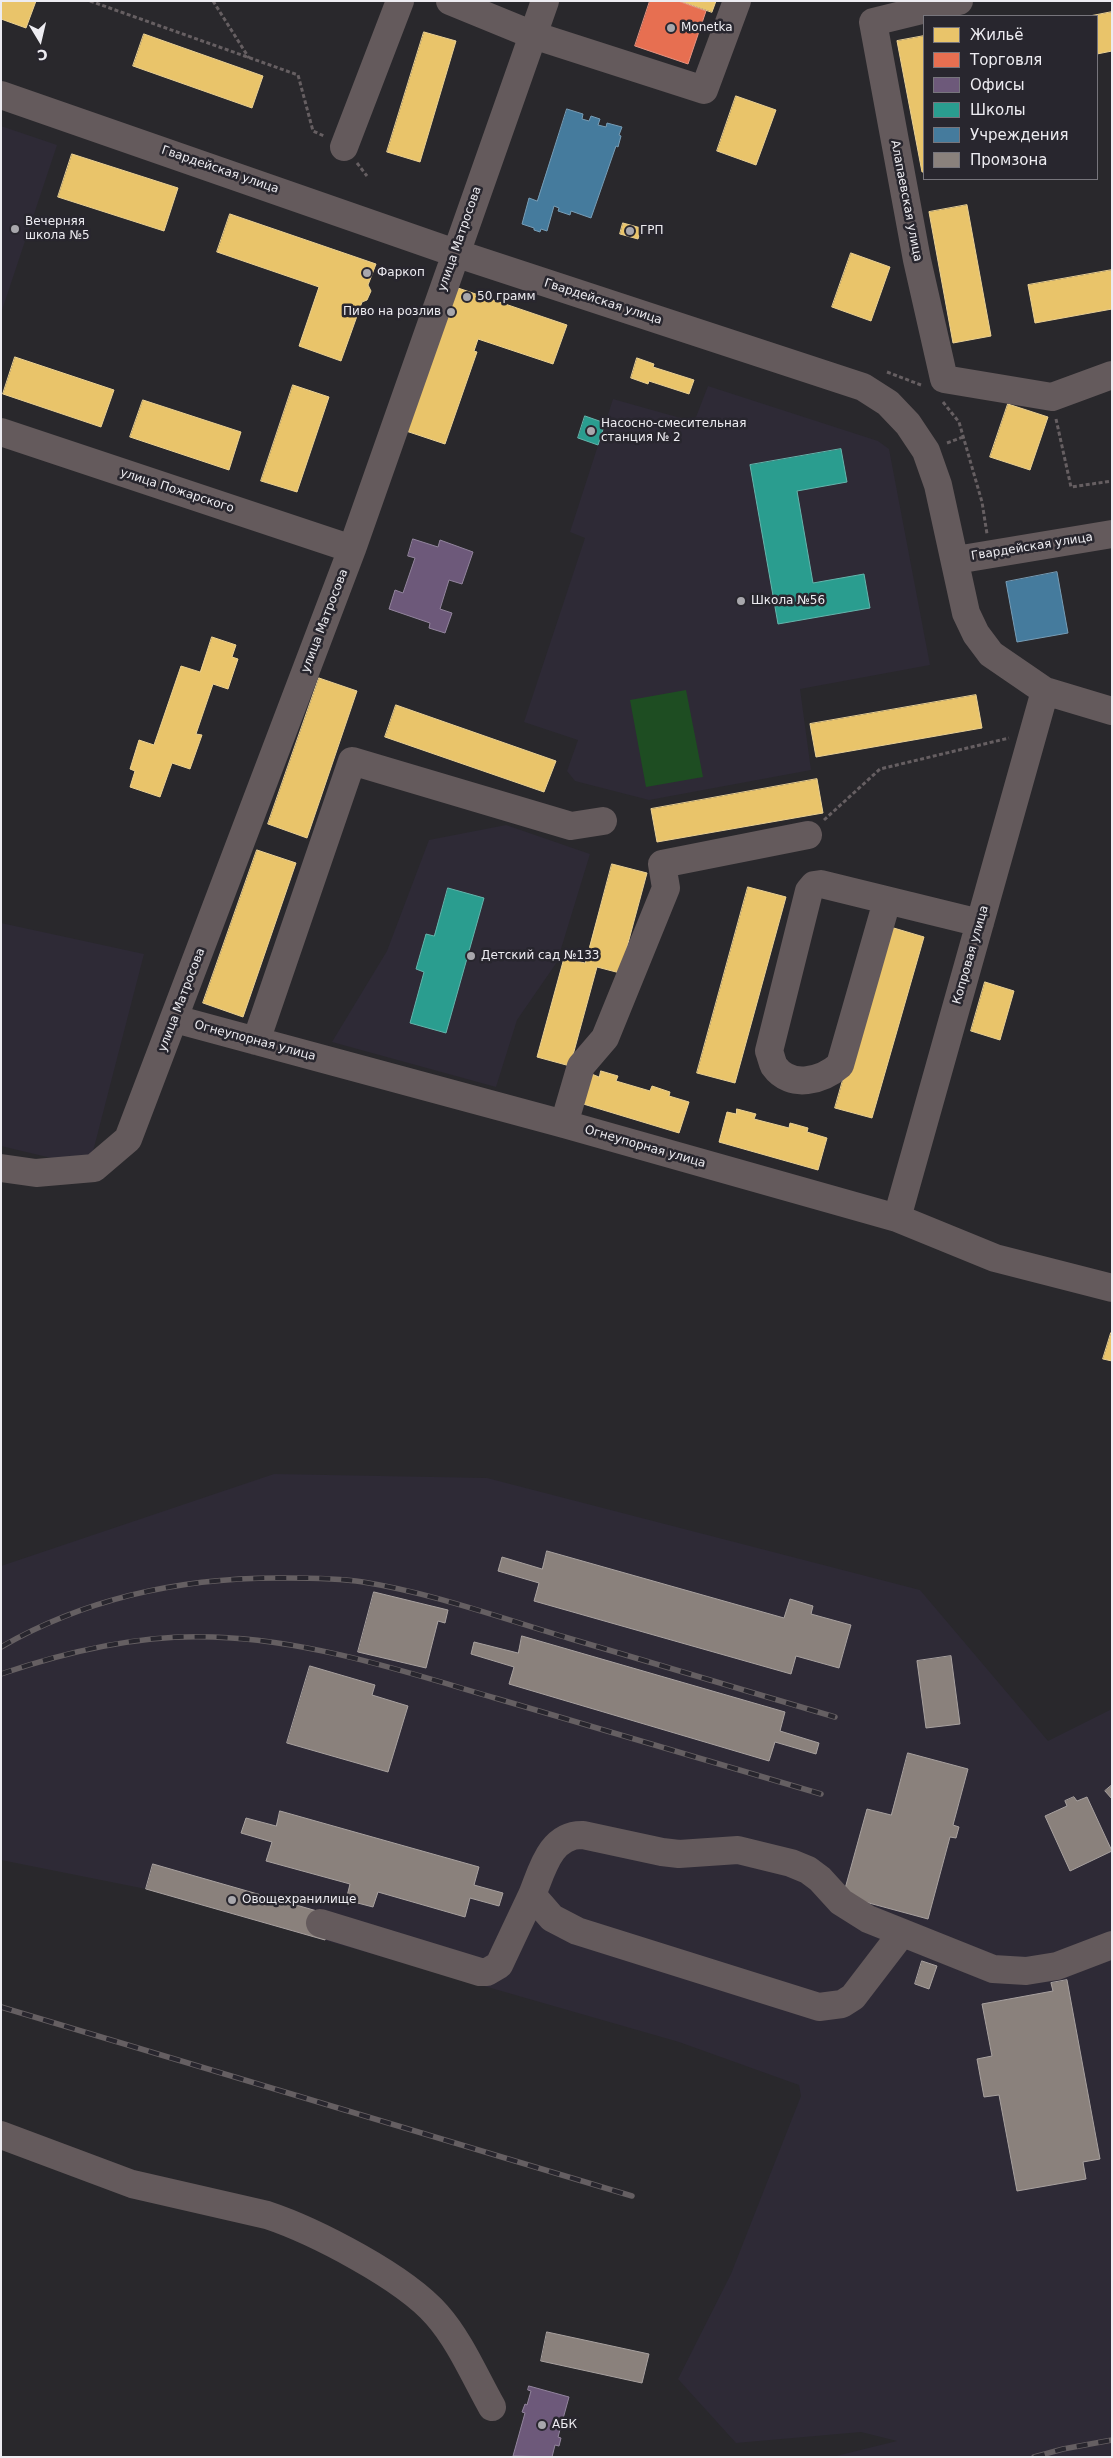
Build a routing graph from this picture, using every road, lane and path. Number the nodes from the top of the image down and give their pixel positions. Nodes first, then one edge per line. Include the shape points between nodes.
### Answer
1 (90, 1) edge
2 (213, 1) edge
3 (400, 1) edge
4 (450, 1) edge
5 (545, 1) edge
6 (737, 1) edge
7 (959, 1) edge
8 (532, 35) junction
9 (250, 58) junction
10 (1, 95) edge
11 (344, 146) junction
12 (367, 176) dead end
13 (455, 254) junction
14 (887, 372) dead end
15 (1112, 375) edge
16 (939, 384) junction
17 (1052, 397) junction
18 (1, 432) edge
19 (1112, 481) edge
20 (1112, 534) edge
21 (352, 549) junction
22 (991, 554) junction
23 (956, 560) junction
24 (1045, 691) junction
25 (1112, 711) edge
26 (1032, 735) junction
27 (603, 821) dead end
28 (808, 835) joint
29 (887, 901) junction
30 (980, 923) junction
31 (175, 1019) junction
32 (256, 1041) junction
33 (564, 1124) junction
34 (1, 1168) edge
35 (897, 1218) junction
36 (1112, 1288) edge
37 (532, 1895) junction
38 (320, 1922) dead end
39 (902, 1933) junction
40 (1112, 1944) edge
41 (1, 2136) edge
42 (492, 2407) dead end

1 - 9 path
2 - 9 path
3 - 11 street
4 - 8 street
5 - 8 street, улица Матросова
6 - 8 street via 704,90
7 - 16 street, Алапаевская улица via 873,22
8 - 13 street, улица Матросова
9 - 11 path via 298,75 313,131
10 - 13 street, Гвардейская улица
11 - 12 path
13 - 21 street, улица Матросова
13 - 23 street, Гвардейская улица via 863,386 888,403 908,424 926,451 938,485
14 - 16 path
15 - 17 street
16 - 17 street
16 - 22 path via 959,422 982,502
17 - 19 path via 1071,487
18 - 21 street, улица Пожарского
20 - 22 street, Гвардейская улица
21 - 31 street, улица Матросова
22 - 23 street, Гвардейская улица
23 - 24 street via 966,614 976,634 991,654
24 - 25 street
24 - 26 street, Копровая улица
26 - 28 path via 993,740 880,769
26 - 30 street, Копровая улица
27 - 32 street via 571,826 352,761
28 - 33 street via 662,864 666,888 605,1038 581,1066
29 - 29 street via 821,884 814,885 809,892 769,1051 774,1066 788,1078 810,1082 830,1074 840,1064
29 - 30 street
30 - 35 street, Копровая улица
31 - 32 street, Огнеупорная улица
31 - 34 street, улица Матросова via 128,1139 94,1168 36,1173
32 - 33 street, Огнеупорная улица
33 - 35 street, Огнеупорная улица
35 - 36 street, Огнеупорная улица via 995,1258
37 - 38 street via 499,1965 487,1972
37 - 39 street via 552,1918 577,1931 819,2006 842,2004 854,1997
37 - 39 street via 548,1857 562,1840 571,1835 679,1854 738,1850 808,1870 854,1912
39 - 40 street via 979,1964 1008,1971 1057,1966
41 - 42 street via 132,2184 267,2215 339,2248 398,2283 437,2315

